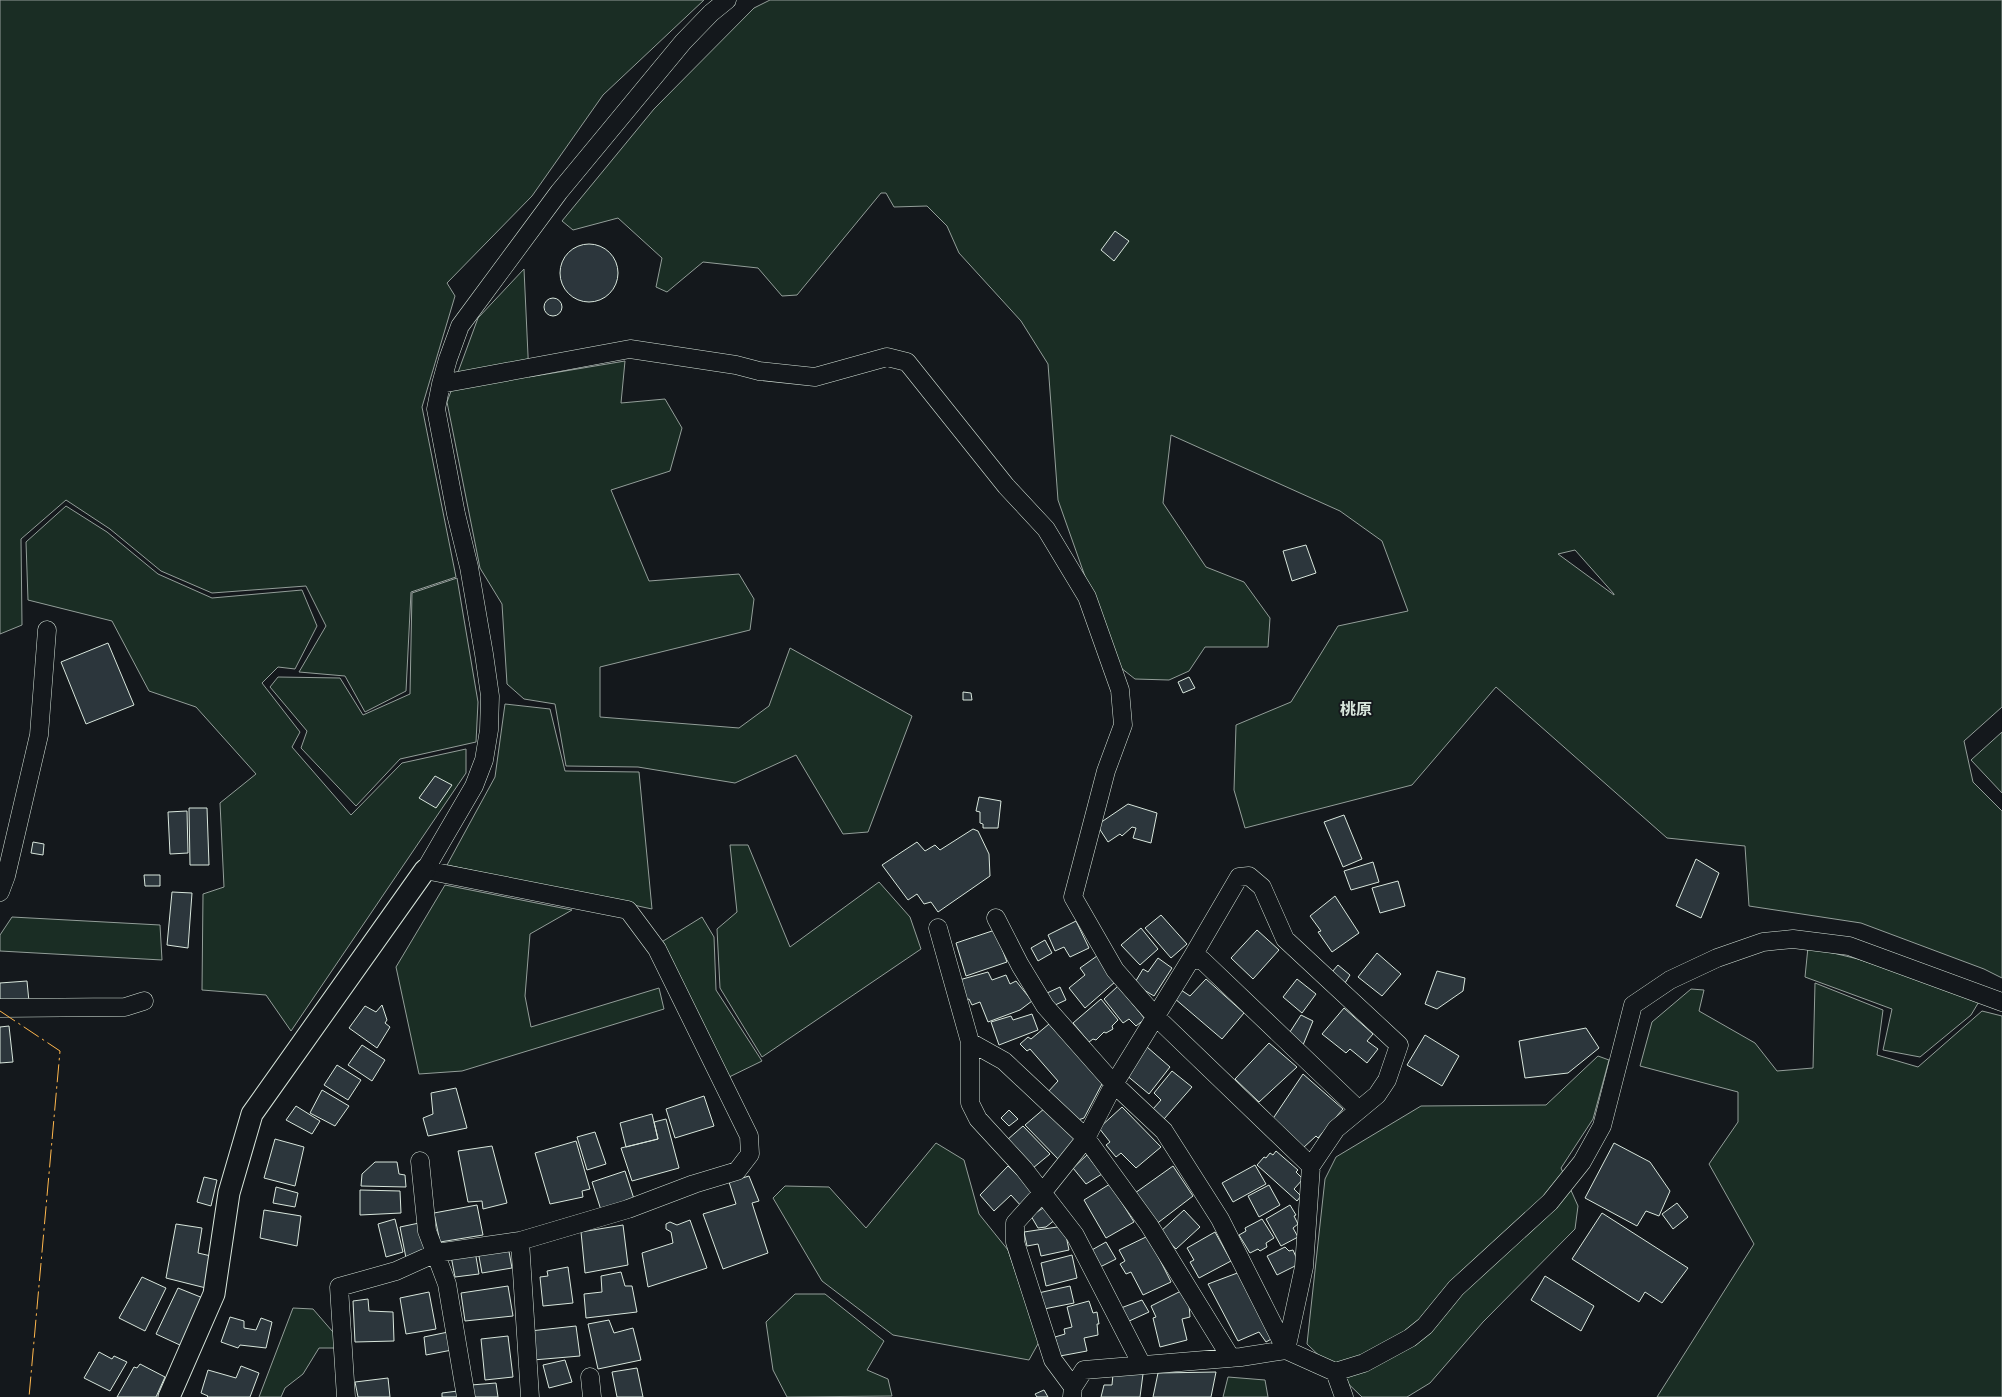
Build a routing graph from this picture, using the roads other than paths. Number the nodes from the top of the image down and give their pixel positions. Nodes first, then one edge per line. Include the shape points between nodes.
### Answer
1 (727, 0) edge
2 (441, 384) junction
3 (47, 630) dead end
4 (425, 870) junction
5 (0, 892) edge
6 (996, 918) dead end
7 (938, 928) dead end
8 (1191, 959) junction
9 (144, 1001) dead end
10 (2002, 1002) edge
11 (0, 1008) edge
12 (1155, 1016) junction
13 (970, 1042) junction
14 (1114, 1084) junction
15 (1359, 1110) junction
16 (1086, 1138) junction
17 (420, 1161) dead end
18 (1311, 1166) junction
19 (1042, 1193) junction
20 (520, 1241) junction
21 (436, 1253) junction
22 (1286, 1350) junction
23 (1231, 1358) junction
24 (1142, 1365) junction
25 (1334, 1372) junction
26 (590, 1377) dead end
27 (1073, 1392) edge
28 (169, 1397) edge
29 (346, 1397) edge
30 (466, 1397) edge
31 (530, 1397) edge
32 (592, 1397) edge
33 (1344, 1397) edge

1 - 2 street via 683,42 559,192 503,266 460,326
2 - 4 street via 436,409 484,654 490,696 489,730 484,760 474,786
2 - 12 street via 630,349 815,377 887,357 907,362 1006,486 1046,529 1087,598 1120,690 1123,725 1106,771 1073,897 1115,970
3 - 5 street via 39,735
4 - 20 street via 628,910 657,949 749,1136 750,1154 737,1172
4 - 28 street via 252,1114 229,1193 214,1294
6 - 14 street via 1044,1006
7 - 13 street
8 - 12 street
8 - 15 street via 1202,960
8 - 15 street via 1239,877 1249,876 1262,887 1285,938 1399,1045 1387,1080 1377,1095
9 - 11 street via 126,1007
10 - 25 street via 1849,946 1793,939 1763,942 1717,958 1670,980 1633,1004 1602,1126 1582,1162 1550,1202 1456,1288 1425,1326 1364,1363
12 - 14 street
12 - 18 street
13 - 16 street via 1004,1061
13 - 19 street via 970,1103 978,1119
14 - 16 street
14 - 22 street via 1164,1131 1220,1219
15 - 18 street via 1336,1129
16 - 19 street
16 - 23 street via 1149,1225
17 - 21 street via 426,1230
18 - 22 street via 1304,1267
19 - 24 street via 1075,1235
19 - 27 street via 1015,1224 1015,1242 1053,1360
20 - 21 street
20 - 31 street
21 - 29 street via 396,1271 339,1288
21 - 30 street via 446,1284
22 - 23 street
22 - 25 street
23 - 24 street
24 - 27 street via 1084,1370
25 - 33 street
26 - 32 street

